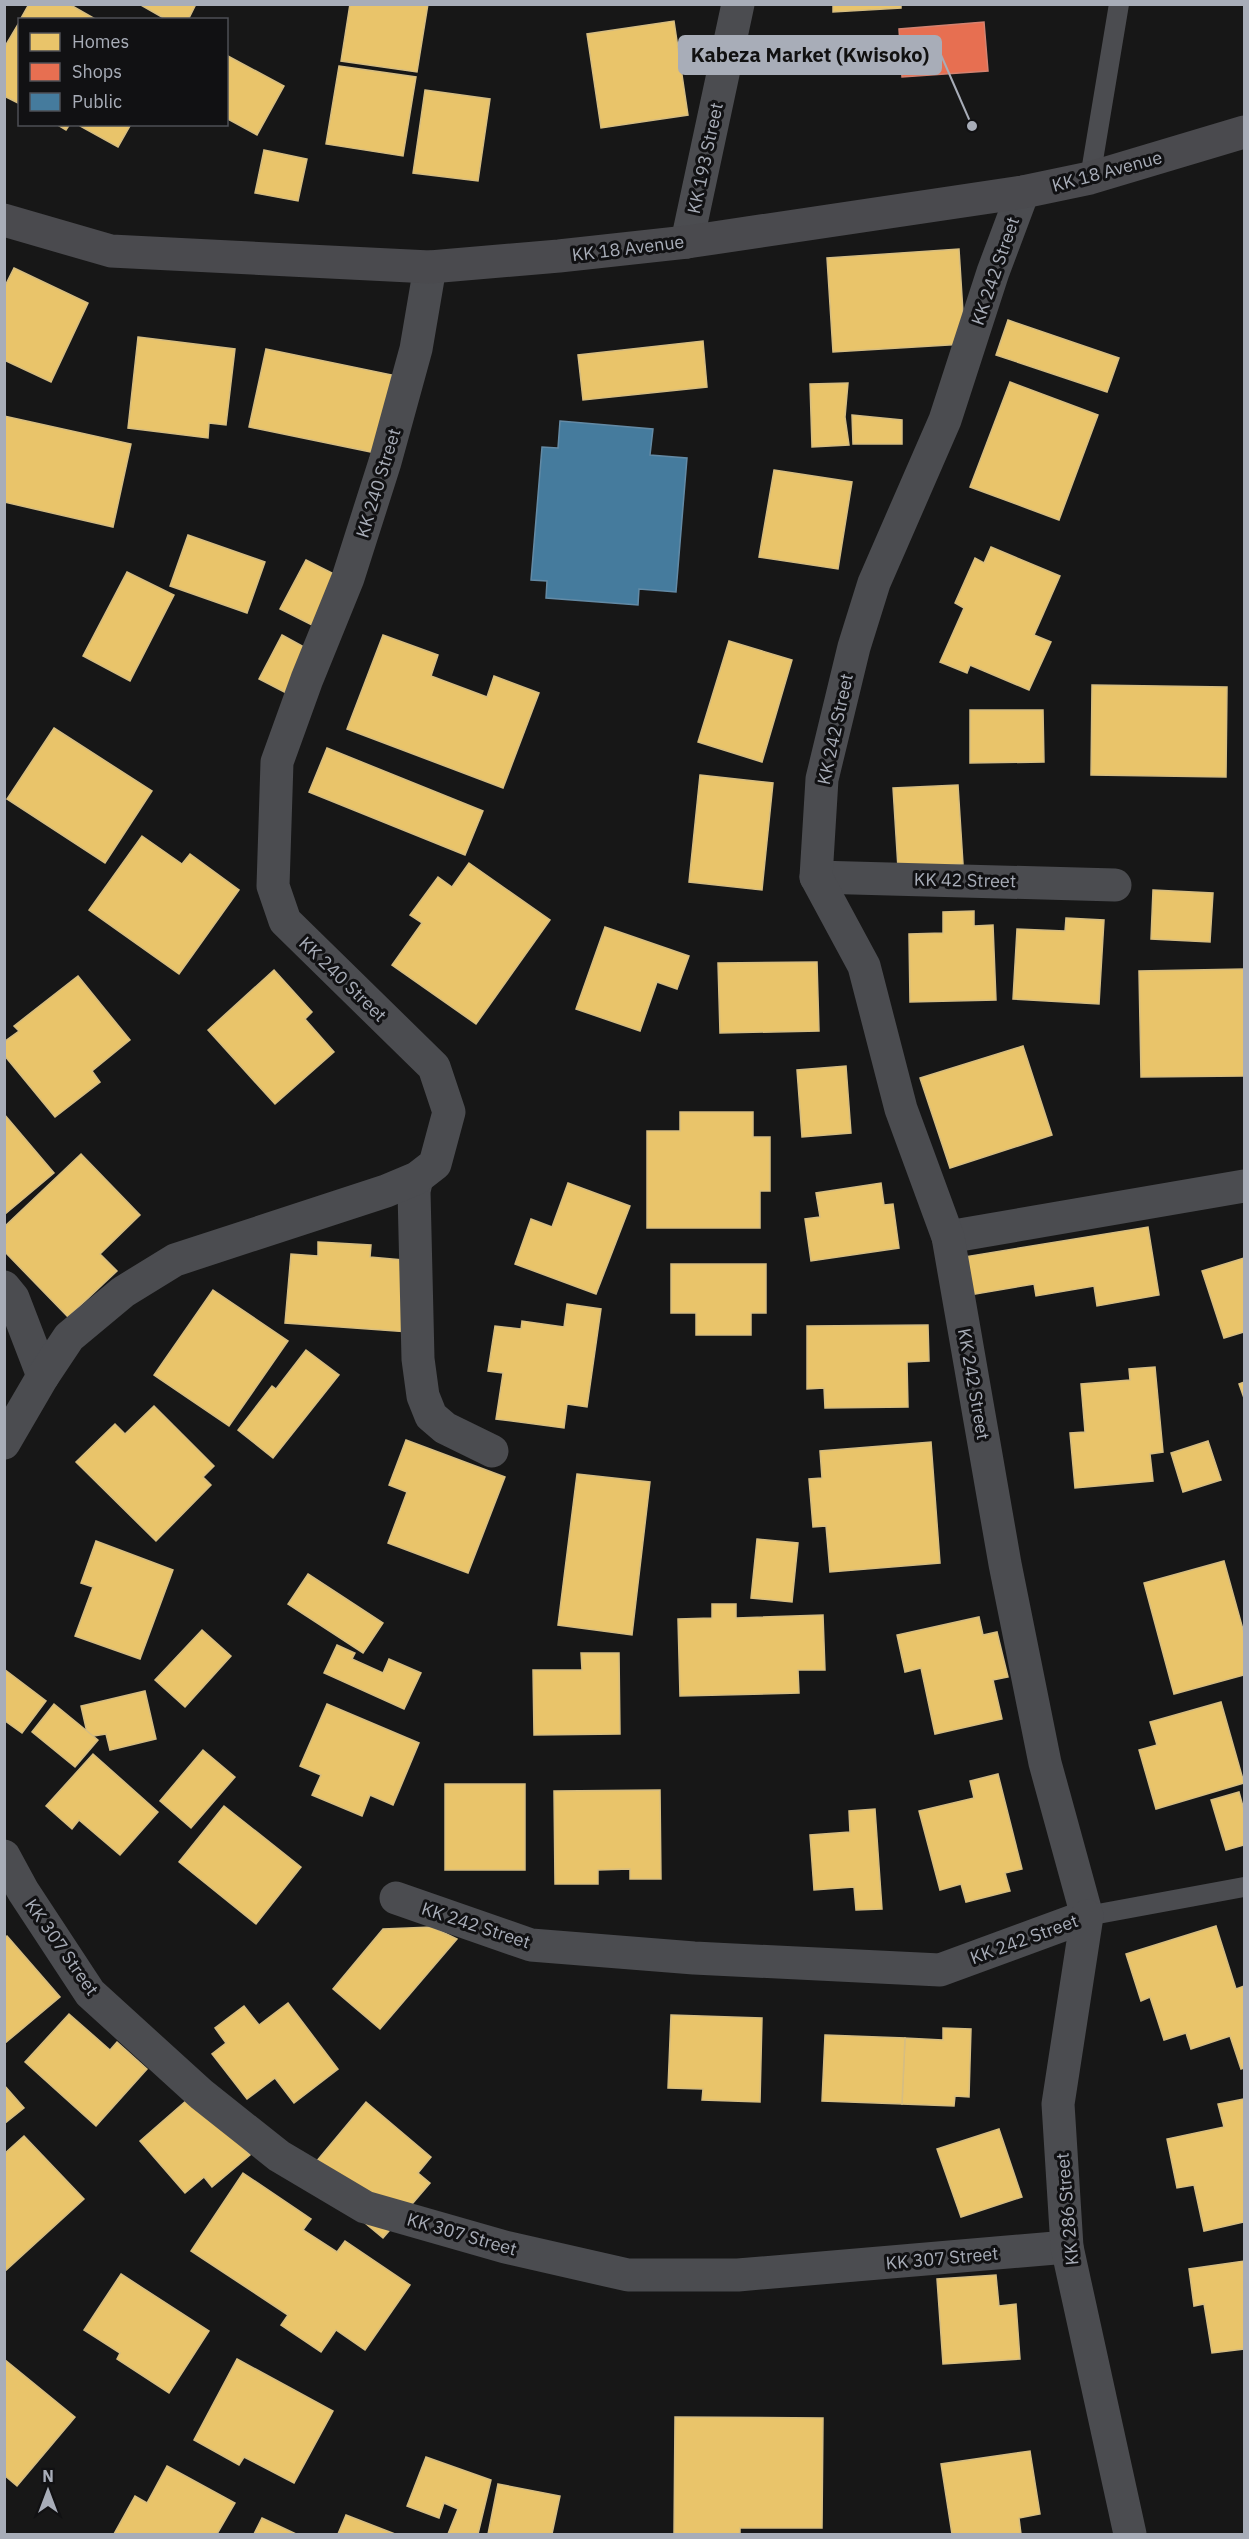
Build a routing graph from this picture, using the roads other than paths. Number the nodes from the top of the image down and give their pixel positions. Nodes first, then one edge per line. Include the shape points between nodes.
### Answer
1 (738, 4) edge
2 (1119, 4) edge
3 (1245, 132) edge
4 (1090, 178) junction
5 (1023, 192) junction
6 (4, 220) edge
7 (687, 242) junction
8 (430, 267) junction
9 (816, 877) junction
10 (1114, 885) dead end
11 (417, 1178) junction
12 (1245, 1186) edge
13 (948, 1237) junction
14 (4, 1287) edge
15 (43, 1376) junction
16 (4, 1443) edge
17 (492, 1450) dead end
18 (4, 1856) edge
19 (1245, 1887) edge
20 (396, 1898) dead end
21 (1087, 1916) junction
22 (1067, 2247) junction
23 (1130, 2535) edge

1 - 7 street, KK 193 Street
2 - 4 lane
3 - 4 main road, KK 18 Avenue
4 - 5 main road, KK 18 Avenue
5 - 7 main road, KK 18 Avenue
5 - 9 street, KK 242 Street via 945,420 874,583 854,646 822,779
6 - 8 main road, KK 18 Avenue via 111,250
7 - 8 main road, KK 18 Avenue
8 - 11 street, KK 240 Street via 416,349 385,462 348,578 277,762 273,886 285,921 434,1067 449,1112 435,1164
9 - 10 street, KK 42 Street
9 - 13 street, KK 242 Street via 864,966 901,1109
11 - 15 street, KK 240 Street via 175,1260 123,1292 69,1337
11 - 17 street via 414,1191 418,1359 423,1396 431,1416 445,1428
12 - 13 street
13 - 21 street, KK 242 Street via 1005,1564 1043,1752
14 - 15 street via 13,1298
15 - 16 street, KK 240 Street
18 - 22 street, KK 307 Street via 90,1993 201,2094 279,2156 366,2207 505,2247 628,2275 738,2275
19 - 21 lane
20 - 21 street, KK 242 Street via 531,1945 694,1958 940,1970
21 - 22 street, KK 286 Street via 1058,2104
22 - 23 street, KK 286 Street

